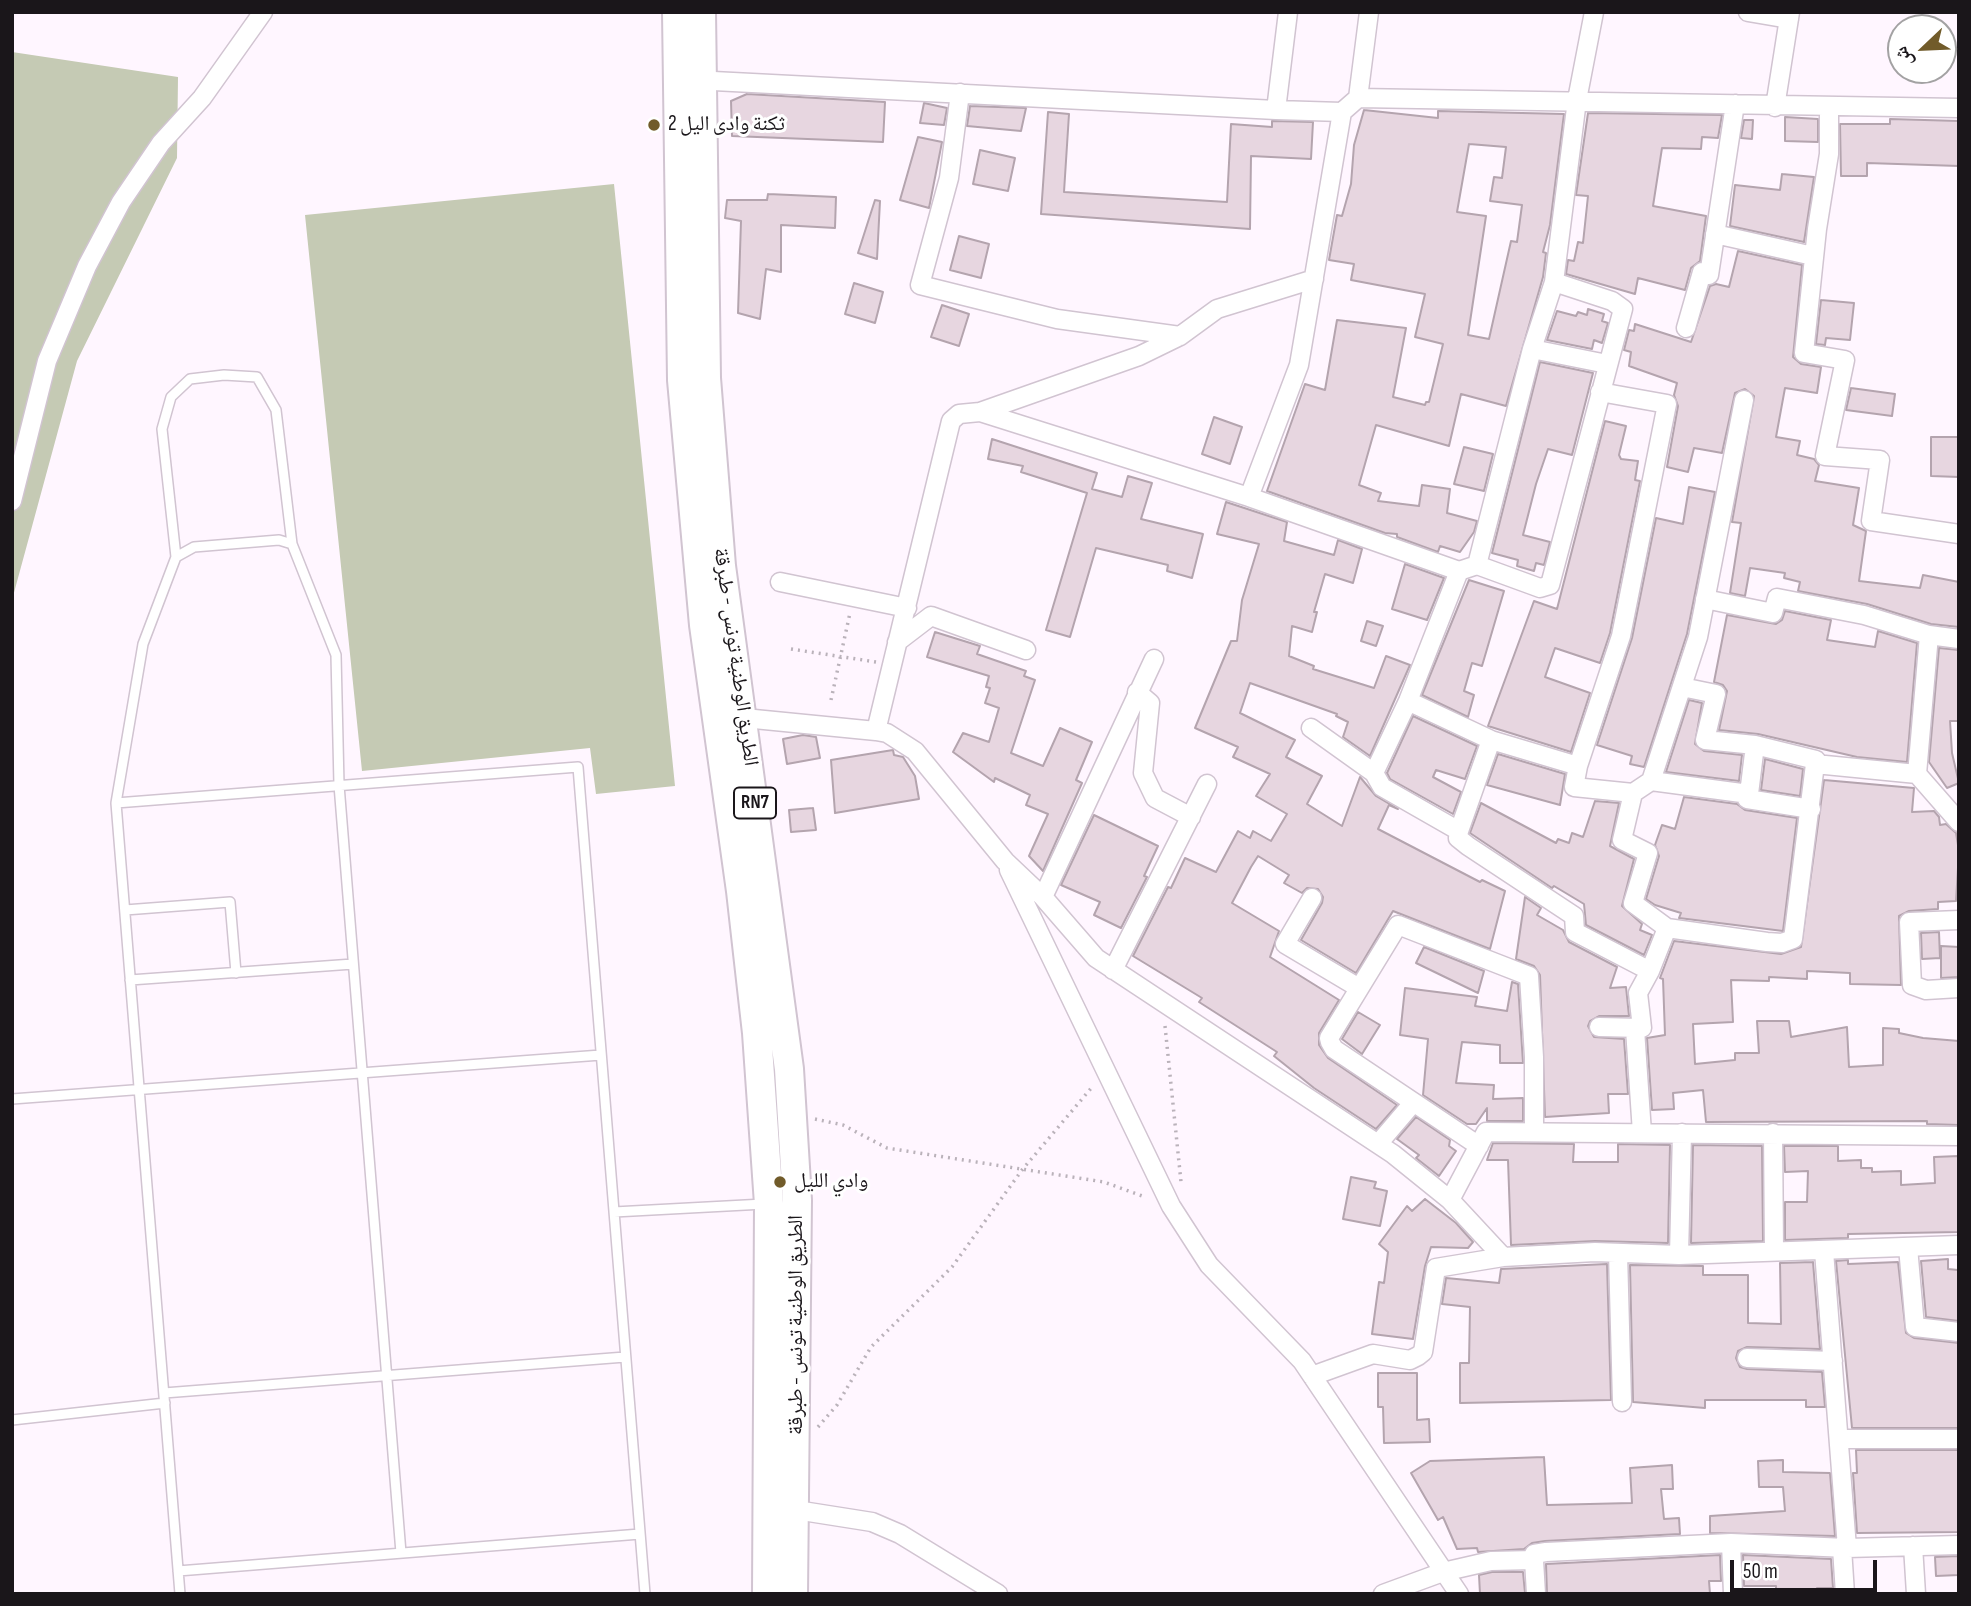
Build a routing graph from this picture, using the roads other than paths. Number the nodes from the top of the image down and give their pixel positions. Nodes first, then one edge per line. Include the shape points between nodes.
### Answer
1 (263, 12) edge
2 (677, 12) edge
3 (701, 12) edge
4 (1288, 12) edge
5 (1369, 12) edge
6 (1594, 12) edge
7 (1748, 12) edge
8 (1789, 15) edge
9 (688, 80) junction
10 (960, 93) junction
11 (1358, 98) junction
12 (1577, 100) junction
13 (1735, 104) junction
14 (1775, 107) junction
15 (1829, 107) junction
16 (1959, 108) edge
17 (1276, 110) junction
18 (1342, 111) junction
19 (1715, 234) junction
20 (1814, 256) junction
21 (1314, 279) junction
22 (1554, 282) junction
23 (1686, 328) dead end
24 (1180, 336) junction
25 (1532, 349) junction
26 (1607, 364) junction
27 (1600, 392) junction
28 (1744, 400) dead end
29 (979, 412) junction
30 (1249, 497) junction
31 (12, 501) edge
32 (1959, 534) edge
33 (292, 544) junction
34 (176, 557) junction
35 (1477, 565) junction
36 (1459, 571) junction
37 (780, 582) dead end
38 (1705, 599) junction
39 (907, 608) junction
40 (1929, 635) junction
41 (1959, 639) edge
42 (897, 642) junction
43 (1026, 650) dead end
44 (1154, 659) dead end
45 (1682, 687) junction
46 (1137, 692) junction
47 (1408, 701) junction
48 (744, 718) junction
49 (1311, 728) dead end
50 (876, 731) junction
51 (1491, 740) junction
52 (1755, 745) junction
53 (1815, 764) junction
54 (1578, 766) junction
55 (1374, 773) junction
56 (1917, 775) junction
57 (1651, 781) junction
58 (1208, 784) dead end
59 (339, 785) junction
60 (1633, 793) junction
61 (1749, 794) junction
62 (116, 803) junction
63 (1811, 809) junction
64 (1191, 817) junction
65 (1959, 822) edge
66 (1459, 831) junction
67 (1005, 860) junction
68 (1043, 897) junction
69 (1312, 898) dead end
70 (125, 910) junction
71 (1959, 920) edge
72 (1667, 928) junction
73 (353, 964) junction
74 (1113, 970) junction
75 (1650, 971) junction
76 (236, 973) junction
77 (130, 980) junction
78 (1359, 988) junction
79 (1959, 988) edge
80 (1599, 1027) dead end
81 (1635, 1029) junction
82 (601, 1055) junction
83 (362, 1073) junction
84 (139, 1090) junction
85 (12, 1099) edge
86 (1413, 1103) junction
87 (1534, 1132) junction
88 (1642, 1133) junction
89 (1682, 1133) junction
90 (1773, 1133) junction
91 (1959, 1136) edge
92 (1378, 1144) junction
93 (1479, 1146) junction
94 (1450, 1200) junction
95 (783, 1202) junction
96 (614, 1212) junction
97 (1959, 1245) edge
98 (1908, 1247) junction
99 (1774, 1250) junction
100 (1824, 1251) junction
101 (1618, 1253) junction
102 (1679, 1255) junction
103 (1503, 1256) junction
104 (1959, 1332) edge
105 (625, 1357) junction
106 (1747, 1358) dead end
107 (1833, 1361) junction
108 (387, 1376) junction
109 (1312, 1376) junction
110 (164, 1398) junction
111 (1622, 1402) dead end
112 (12, 1420) edge
113 (1839, 1439) junction
114 (1959, 1439) edge
115 (796, 1510) junction
116 (640, 1534) junction
117 (1731, 1543) junction
118 (1959, 1545) edge
119 (1913, 1546) junction
120 (1844, 1548) junction
121 (401, 1553) junction
122 (1535, 1560) junction
123 (178, 1571) junction
124 (1443, 1572) junction
125 (180, 1594) edge
126 (645, 1594) edge
127 (767, 1594) edge
128 (793, 1594) edge
129 (998, 1594) edge
130 (1384, 1594) edge
131 (1459, 1594) edge
132 (1536, 1594) edge
133 (1733, 1594) edge
134 (1845, 1594) edge
135 (1916, 1594) edge

1 - 31 street via 202,98 161,143 121,202 87,266 47,361
2 - 9 main road, الطريق الوطنية تونس - طبرقة / RN7
3 - 9 main road, الطريق الوطنية تونس - طبرقة / RN7
4 - 17 street
5 - 11 street
6 - 12 street
7 - 8 street
8 - 14 street
9 - 10 street
9 - 48 main road, الطريق الوطنية تونس - طبرقة / RN7 via 721,566
9 - 95 main road, الطريق الوطنية تونس - طبرقة / RN7 via 682,380 690,492 757,1033
10 - 17 street
10 - 24 street via 949,178 920,285 1057,319
11 - 12 street
11 - 18 street
12 - 13 street
12 - 22 street
13 - 14 street
13 - 19 street
14 - 15 street
15 - 16 street
15 - 20 street via 1829,154
17 - 18 street
18 - 21 street
19 - 20 street
19 - 23 street via 1709,275 1702,272
20 - 32 street via 1804,353 1845,360 1825,456 1880,460 1871,521
21 - 24 street via 1216,309
21 - 30 street via 1299,365
22 - 25 street
22 - 26 street via 1623,309
24 - 29 street via 1139,356
25 - 26 street
25 - 35 street
26 - 27 street
27 - 35 street via 1550,585 1540,588
27 - 54 street via 1667,404 1621,636
28 - 38 street
29 - 30 street
29 - 39 street via 959,414 951,422
30 - 36 street
33 - 34 lane via 279,540 194,547
33 - 34 lane via 276,410 257,377 213,376 190,379 171,397 162,429
33 - 59 lane via 336,655
34 - 62 lane via 143,643
35 - 36 street
36 - 47 street
37 - 39 street
38 - 40 street via 1773,613 1777,598 1864,615
38 - 45 street
39 - 42 street
40 - 41 street
40 - 56 street
42 - 43 street via 931,616
42 - 50 street
44 - 46 street
45 - 52 street via 1716,694 1705,740
45 - 57 street
46 - 64 street via 1150,703 1143,773 1155,798
46 - 68 street
47 - 51 street
47 - 55 street
48 - 50 street
48 - 95 main road, الطريق الوطنية تونس - طبرقة / RN7 via 789,1069 792,1113
49 - 55 street
50 - 67 street via 915,751
51 - 54 street
51 - 66 street
52 - 53 street via 1816,760
52 - 61 street
53 - 56 street
53 - 63 street
54 - 60 street via 1574,787
55 - 66 street via 1382,787
56 - 65 street
57 - 60 street
57 - 61 street
58 - 64 street
59 - 62 lane
59 - 73 lane
59 - 82 lane via 578,766
60 - 72 street via 1622,840 1648,853 1633,903
61 - 63 street via 1747,799
62 - 70 lane
63 - 72 street via 1793,939 1767,942
64 - 74 street
66 - 75 street via 1458,838 1468,846 1574,916 1575,932
67 - 68 street
67 - 109 street via 1171,1206 1209,1265
68 - 74 street via 1096,958
69 - 78 street via 1285,944
70 - 76 lane via 230,902
70 - 77 lane
71 - 79 street via 1909,922 1912,985 1926,990
72 - 75 street
73 - 76 lane
73 - 83 lane
74 - 92 street
75 - 81 street via 1638,993 1642,1028
76 - 77 lane
77 - 84 lane
78 - 86 street via 1330,1042
78 - 87 street via 1398,925 1528,976
80 - 81 street
81 - 88 street
82 - 83 lane
82 - 96 lane
83 - 84 lane
83 - 108 lane
84 - 85 lane
84 - 110 lane
86 - 92 street
86 - 93 street
87 - 88 street
87 - 93 street via 1486,1132
88 - 89 street
89 - 90 street
89 - 102 street
90 - 91 street
90 - 99 street
92 - 94 street
93 - 94 street
94 - 103 street
95 - 96 lane
95 - 115 main road, الطريق الوطنية تونس - طبرقة / RN7
95 - 127 main road, الطريق الوطنية تونس - طبرقة / RN7
96 - 105 lane
97 - 98 street
98 - 100 street
98 - 104 street via 1914,1327
99 - 100 street
99 - 102 street
100 - 107 street
101 - 102 street
101 - 103 street
101 - 111 street
103 - 109 street via 1436,1268 1423,1352 1418,1356 1410,1360 1373,1354
105 - 108 lane
105 - 116 lane
106 - 107 street
107 - 113 street
108 - 110 lane
108 - 121 lane
109 - 124 street
110 - 112 lane
110 - 123 lane
113 - 114 street
113 - 120 street
115 - 128 main road, الطريق الوطنية تونس - طبرقة / RN7
115 - 129 street via 882,1526
116 - 121 lane
116 - 126 lane
117 - 120 street
117 - 122 street via 1546,1552 1534,1554
117 - 133 street
118 - 119 street
119 - 120 street
119 - 135 street
120 - 134 street
121 - 123 lane
122 - 124 street via 1491,1561
122 - 132 street
123 - 125 lane
124 - 130 street
124 - 131 street

